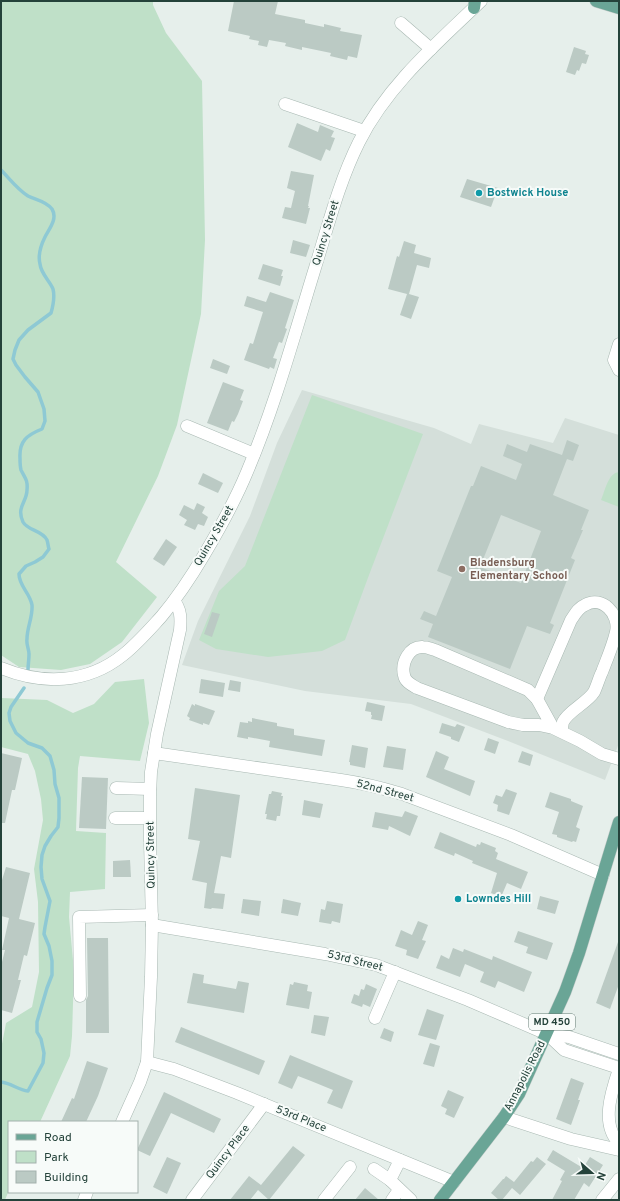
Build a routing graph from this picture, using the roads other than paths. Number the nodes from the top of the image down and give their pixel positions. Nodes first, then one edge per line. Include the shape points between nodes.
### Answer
1 (596, 1) edge
2 (476, 3) edge
3 (619, 8) edge
4 (401, 23) dead end
5 (431, 50) junction
6 (286, 104) dead end
7 (364, 131) junction
8 (619, 344) edge
9 (619, 370) edge
10 (187, 426) dead end
11 (254, 454) junction
12 (174, 601) junction
13 (1, 668) edge
14 (537, 699) junction
15 (557, 730) junction
16 (154, 753) junction
17 (619, 759) edge
18 (116, 788) dead end
19 (150, 789) junction
20 (116, 818) dead end
21 (150, 818) junction
22 (619, 822) edge
23 (603, 875) junction
24 (152, 920) junction
25 (395, 972) junction
26 (80, 996) dead end
27 (375, 1018) dead end
28 (547, 1034) junction
29 (619, 1054) edge
30 (147, 1062) junction
31 (619, 1069) edge
32 (264, 1104) junction
33 (504, 1117) junction
34 (122, 1121) edge
35 (619, 1143) edge
36 (619, 1150) edge
37 (400, 1160) junction
38 (350, 1167) dead end
39 (374, 1169) dead end
40 (619, 1179) edge
41 (390, 1180) junction
42 (454, 1182) junction
43 (399, 1190) junction
44 (192, 1200) edge
45 (324, 1200) edge
46 (392, 1200) edge
47 (410, 1200) edge
48 (440, 1200) edge
49 (602, 1200) edge

1 - 3 main road
2 - 5 street, Quincy Street
4 - 5 street
5 - 7 street, Quincy Street via 409,70
6 - 7 street
7 - 11 street, Quincy Street via 340,187 282,374
8 - 9 street via 614,360
10 - 11 street
11 - 12 street, Quincy Street via 240,489 222,523
12 - 13 street via 134,646 112,663 91,673 71,679 51,679 25,676
12 - 16 street, Quincy Street via 180,612 180,630
14 - 15 street
14 - 15 street via 577,610 585,604 598,602 612,610 617,630 594,693 570,714
14 - 15 street via 528,690 423,646 413,649 404,665 404,675 408,682 417,688 508,722 539,725
15 - 17 street via 602,754
16 - 19 street, Quincy Street
16 - 23 street, 52nd Street via 342,780 386,789 511,835
18 - 19 street
19 - 21 street, Quincy Street
20 - 21 street
21 - 24 street, Quincy Street
22 - 23 main road, Annapolis Road / MD 450
23 - 28 main road, Annapolis Road / MD 450 via 568,986
24 - 25 street, 53rd Street via 325,954
24 - 26 street, 53rd Street via 79,917
24 - 30 street, Quincy Street
25 - 27 street
25 - 28 street, 53rd Street
28 - 29 street via 569,1037
28 - 31 street via 564,1050
28 - 33 main road, Annapolis Road / MD 450 via 519,1094
30 - 32 street, 53rd Place via 174,1069
30 - 34 street, Quincy Street
31 - 35 street via 609,1116 612,1134
32 - 37 street, 53rd Place
32 - 44 street, Quincy Place
33 - 36 street via 571,1139
33 - 42 main road, Annapolis Road / MD 450
37 - 41 street
37 - 42 street, 53rd Place
38 - 45 street
39 - 41 street
40 - 49 street
41 - 43 street
42 - 48 main road, Annapolis Road / MD 450
43 - 46 street
43 - 47 street

